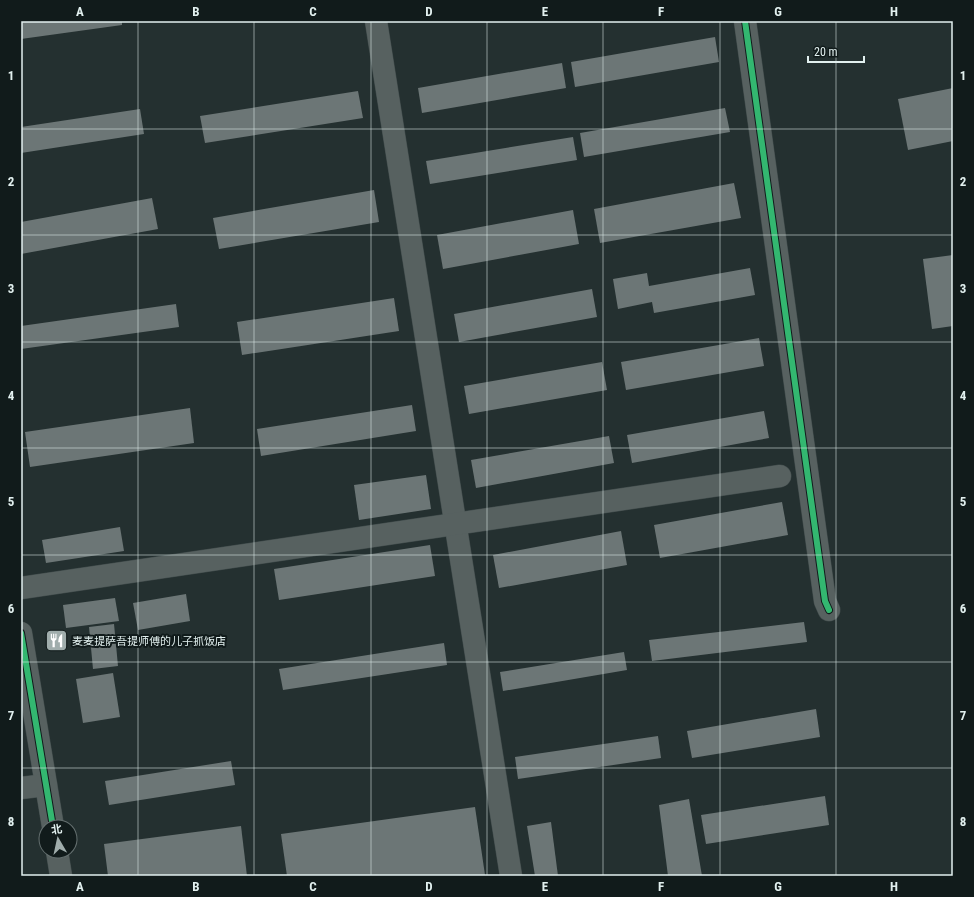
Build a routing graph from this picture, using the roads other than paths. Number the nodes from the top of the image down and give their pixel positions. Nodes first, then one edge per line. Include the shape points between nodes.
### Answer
1 (376, 21) edge
2 (745, 21) edge
3 (780, 476) dead end
4 (456, 524) junction
5 (21, 588) edge
6 (829, 610) dead end
7 (21, 633) edge
8 (46, 785) junction
9 (21, 788) edge
10 (52, 819) edge
11 (58, 859) edge
12 (61, 876) edge
13 (511, 876) edge

1 - 4 street
2 - 6 street via 825,601
3 - 4 street
4 - 5 street
4 - 13 street
7 - 8 street
8 - 9 street
8 - 10 street
11 - 12 street

